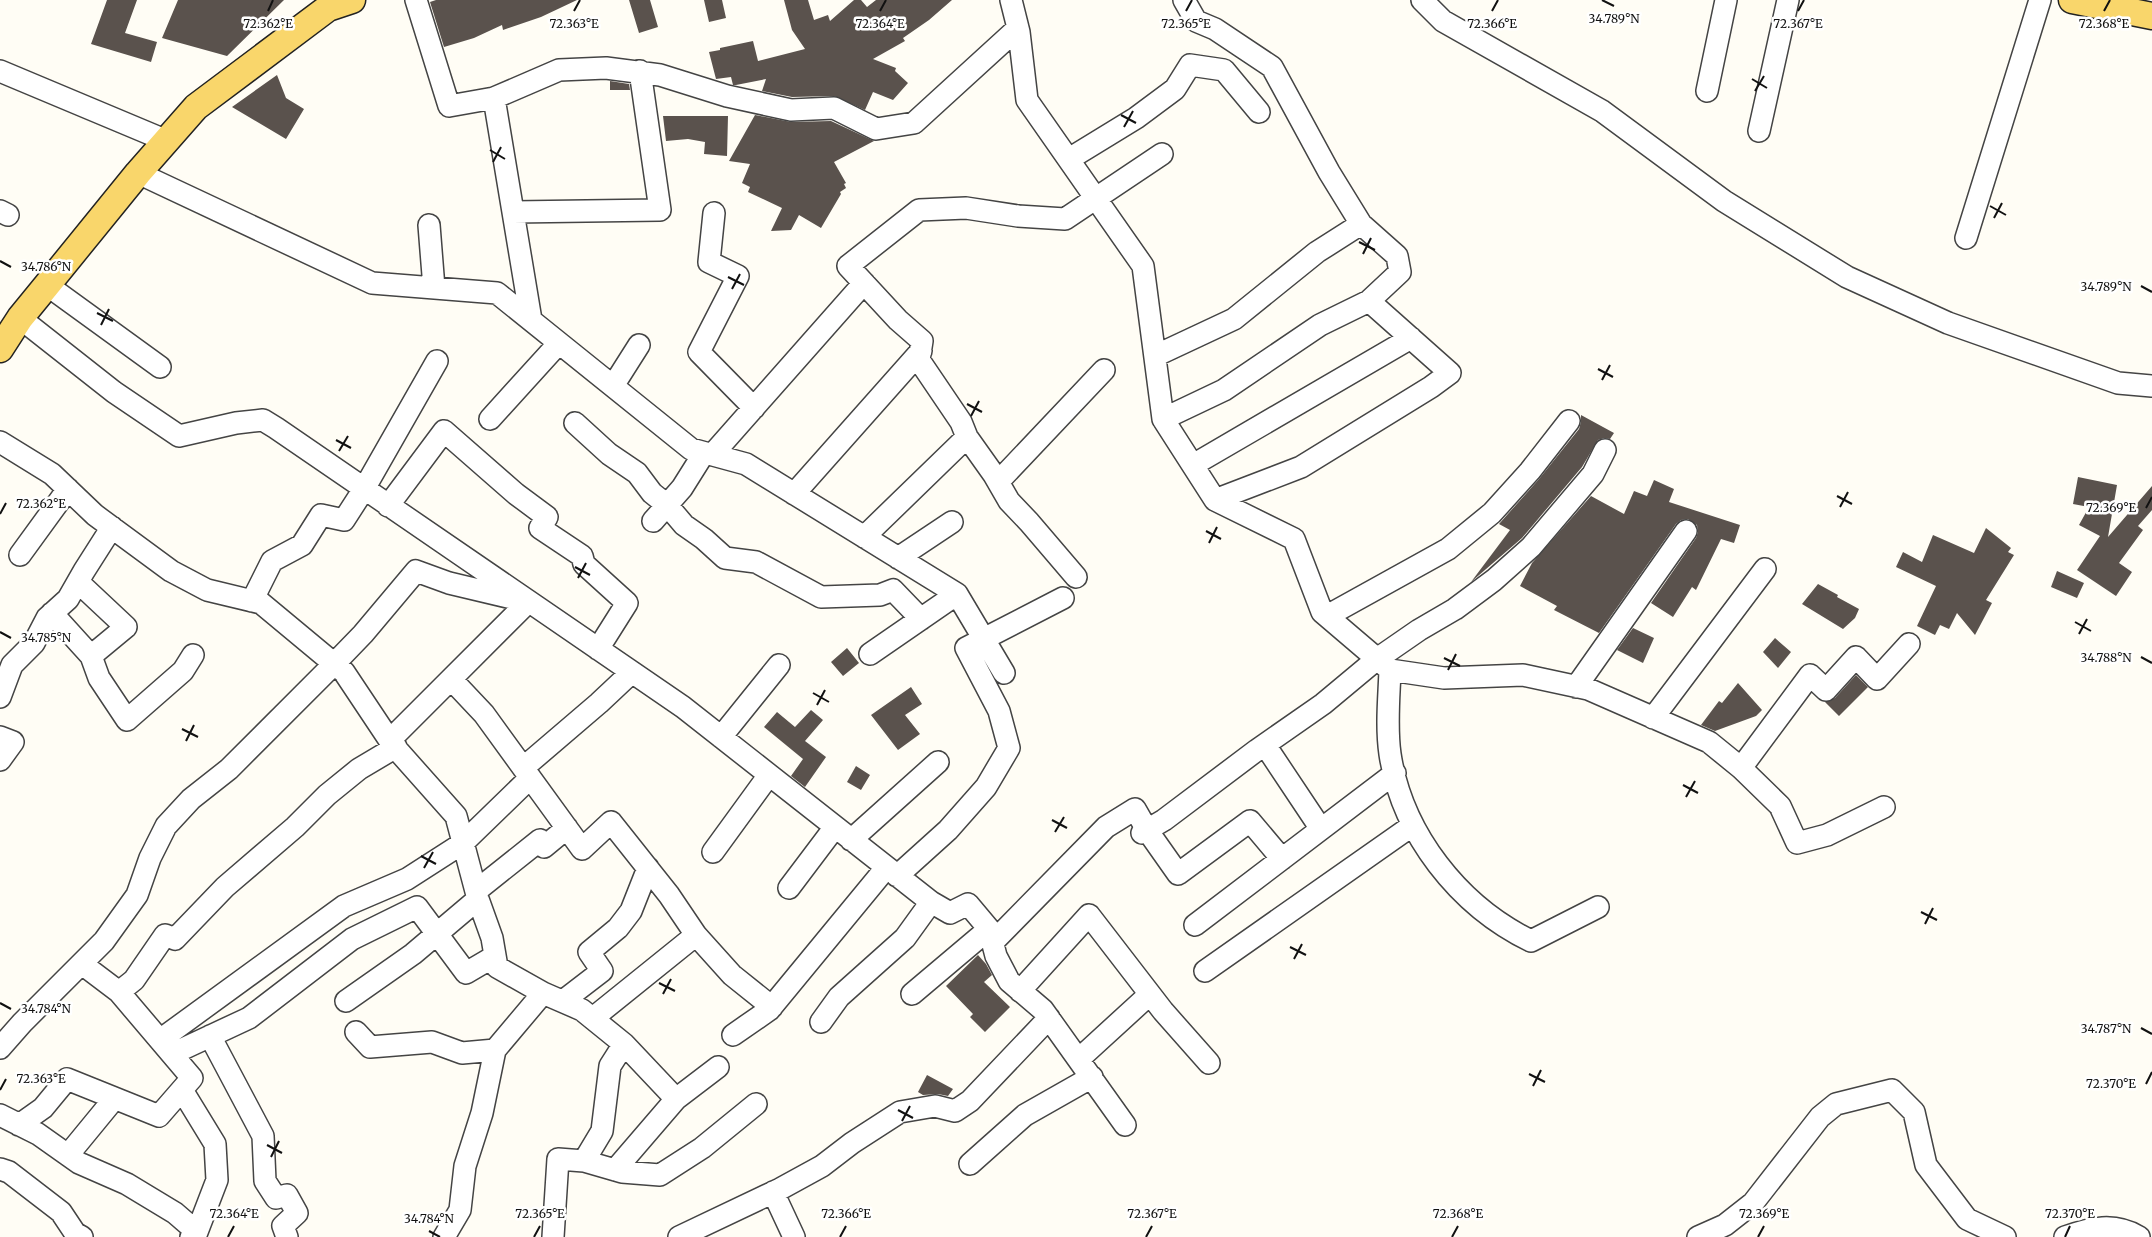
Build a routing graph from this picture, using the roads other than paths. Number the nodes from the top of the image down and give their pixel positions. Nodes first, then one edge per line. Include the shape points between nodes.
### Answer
1 (352, 0) edge
2 (416, 0) edge
3 (1011, 0) edge
4 (1184, 0) edge
5 (1422, 0) edge
6 (1726, 0) edge
7 (1788, 0) edge
8 (2040, 0) edge
9 (2072, 0) edge
10 (2152, 16) edge
11 (1018, 28) junction
12 (0, 71) edge
13 (640, 71) junction
14 (1707, 91) dead end
15 (494, 98) junction
16 (1259, 112) dead end
17 (1759, 131) dead end
18 (167, 141) junction
19 (1162, 154) dead end
20 (1069, 159) junction
21 (138, 173) junction
22 (1097, 199) junction
23 (513, 212) junction
24 (714, 213) dead end
25 (1361, 224) junction
26 (430, 225) dead end
27 (1966, 238) dead end
28 (864, 283) junction
29 (47, 285) junction
30 (434, 288) junction
31 (1369, 301) junction
32 (20, 318) junction
33 (531, 320) junction
34 (1411, 338) junction
35 (559, 343) junction
36 (639, 345) dead end
37 (0, 349) edge
38 (920, 350) junction
39 (1155, 356) junction
40 (437, 361) dead end
41 (160, 367) dead end
42 (1104, 370) dead end
43 (613, 386) junction
44 (2152, 386) edge
45 (754, 408) junction
46 (490, 419) dead end
47 (1163, 419) junction
48 (1568, 421) dead end
49 (575, 423) dead end
50 (967, 437) junction
51 (0, 442) edge
52 (1606, 450) dead end
53 (708, 454) junction
54 (1193, 465) junction
55 (998, 482) junction
56 (68, 489) junction
57 (364, 490) junction
58 (794, 494) junction
59 (1215, 500) junction
60 (667, 505) junction
61 (388, 506) junction
62 (653, 521) dead end
63 (952, 522) dead end
64 (112, 527) junction
65 (1686, 531) dead end
66 (864, 537) junction
67 (20, 556) dead end
68 (898, 558) junction
69 (1765, 568) dead end
70 (1076, 577) dead end
71 (78, 582) junction
72 (957, 594) junction
73 (1063, 598) dead end
74 (252, 601) junction
75 (528, 602) junction
76 (52, 613) junction
77 (1327, 616) junction
78 (922, 619) junction
79 (984, 638) junction
80 (1908, 644) dead end
81 (598, 649) junction
82 (870, 654) dead end
83 (193, 655) dead end
84 (91, 656) junction
85 (334, 664) junction
86 (1383, 664) junction
87 (779, 665) dead end
88 (632, 672) junction
89 (1004, 673) dead end
90 (451, 679) junction
91 (2, 684) edge
92 (1576, 687) junction
93 (1653, 718) junction
94 (0, 737) edge
95 (721, 737) junction
96 (393, 744) junction
97 (1265, 745) junction
98 (0, 760) edge
99 (938, 762) dead end
100 (1741, 768) junction
101 (526, 773) junction
102 (1395, 773) junction
103 (769, 775) junction
104 (1884, 807) dead end
105 (1413, 825) junction
106 (567, 828) junction
107 (1321, 829) junction
108 (1145, 832) junction
109 (843, 834) junction
110 (463, 843) junction
111 (712, 852) dead end
112 (1282, 859) junction
113 (648, 868) junction
114 (891, 872) junction
115 (789, 888) dead end
116 (477, 895) junction
117 (931, 902) junction
118 (1598, 907) dead end
119 (1195, 925) dead end
120 (436, 934) junction
121 (696, 935) junction
122 (991, 936) junction
123 (495, 956) junction
124 (82, 964) junction
125 (1205, 971) dead end
126 (1020, 991) junction
127 (120, 992) junction
128 (543, 993) junction
129 (912, 994) dead end
130 (1150, 994) junction
131 (346, 1001) dead end
132 (563, 1001) junction
133 (772, 1006) junction
134 (593, 1018) junction
135 (1048, 1018) junction
136 (821, 1022) dead end
137 (356, 1032) dead end
138 (732, 1034) dead end
139 (210, 1036) junction
140 (624, 1044) junction
141 (166, 1047) junction
142 (0, 1048) edge
143 (495, 1050) junction
144 (1079, 1059) junction
145 (1209, 1064) dead end
146 (718, 1067) dead end
147 (1092, 1078) junction
148 (182, 1090) junction
149 (114, 1099) junction
150 (676, 1099) junction
151 (756, 1104) dead end
152 (0, 1116) edge
153 (19, 1125) junction
154 (1125, 1125) dead end
155 (68, 1155) junction
156 (584, 1161) junction
157 (970, 1164) dead end
158 (0, 1169) edge
159 (615, 1170) junction
160 (773, 1192) junction
161 (194, 1234) edge
162 (82, 1237) edge
163 (287, 1237) edge
164 (444, 1237) edge
165 (552, 1237) edge
166 (679, 1237) edge
167 (794, 1237) edge
168 (1698, 1237) edge
169 (2005, 1237) edge
170 (2065, 1237) edge
171 (2139, 1237) edge

1 - 18 main road via 328,8 196,107
2 - 15 street via 449,106
3 - 11 street
4 - 25 street via 1196,21 1215,29 1272,67
5 - 44 street via 1443,21 1602,111 1724,201 1847,276 1948,323 2118,383
6 - 14 street
7 - 17 street
8 - 27 street
9 - 10 main road
11 - 13 street via 914,124 876,129 834,108 791,110
11 - 20 street via 1027,100
12 - 18 street
13 - 15 street via 606,68 559,70
13 - 23 street via 660,210
15 - 23 street
16 - 20 street via 1224,70 1190,65 1175,90
18 - 21 main road
19 - 22 street
20 - 22 street
21 - 29 main road
21 - 30 street via 372,283
22 - 28 street via 1065,219 966,208 919,210 848,266
22 - 39 street via 1143,266
23 - 33 street
24 - 45 street via 709,262 738,276 699,352
25 - 31 street via 1398,256 1400,272
25 - 39 street via 1310,257 1234,319
26 - 30 street
28 - 38 street via 922,341
28 - 45 street
29 - 32 main road
29 - 41 street
30 - 33 street via 497,293
31 - 34 street
31 - 47 street via 1320,325 1224,390
32 - 37 main road
32 - 57 street via 114,392 178,436 236,422 263,420
33 - 35 street
34 - 54 street
34 - 59 street via 1450,373 1301,467
35 - 43 street
35 - 46 street
36 - 43 street
38 - 50 street via 919,360 961,422
38 - 58 street
39 - 47 street
40 - 57 street
42 - 55 street
43 - 53 street via 691,449
45 - 53 street
47 - 54 street
48 - 77 street via 1530,471 1492,513 1448,549
49 - 60 street via 609,454 637,473 652,493
50 - 55 street
50 - 66 street
51 - 56 street via 52,474
52 - 86 street via 1593,474 1531,547 1455,609 1419,630
53 - 58 street via 746,464
53 - 60 street
54 - 59 street
55 - 70 street via 1008,501
56 - 64 street
56 - 67 street
57 - 61 street
57 - 74 street via 344,520 321,515 302,545 272,561
58 - 66 street
59 - 77 street via 1294,539 1322,612
60 - 62 street
60 - 78 street via 684,525 725,558 756,562 821,597 880,595 893,590
61 - 75 street
61 - 81 street via 444,431 547,517 540,528 582,556 584,564 627,603
63 - 68 street
64 - 71 street
64 - 74 street via 171,571 206,590
65 - 92 street
66 - 68 street
68 - 72 street
69 - 93 street
71 - 76 street via 68,599
71 - 84 street via 126,627
72 - 78 street
72 - 79 street
73 - 79 street
74 - 85 street via 261,603
75 - 81 street
75 - 85 street via 449,583 416,571
75 - 90 street
76 - 84 street
76 - 91 street via 34,643 12,665
77 - 86 street
78 - 82 street
79 - 89 street
79 - 114 street via 966,648 999,711 1009,748 986,787 948,830
80 - 100 street via 1876,679 1856,657 1826,690 1810,674
81 - 88 street
83 - 84 street via 183,671 127,720 98,678
85 - 96 street via 344,672
85 - 124 street via 166,826 137,895 104,941
86 - 92 street via 1444,678 1523,675
86 - 97 street
86 - 102 street via 1390,754
87 - 95 street
88 - 95 street
88 - 101 street
90 - 96 street
90 - 101 street via 484,714
92 - 93 street
93 - 100 street via 1710,742
94 - 98 street via 13,742
95 - 103 street
96 - 110 street via 456,816
96 - 127 street via 326,795 295,827 225,887 175,939 165,935 134,980
97 - 107 street
97 - 108 street
99 - 109 street
100 - 104 street via 1780,806 1796,843 1826,835
101 - 106 street
101 - 110 street
102 - 105 street
102 - 107 street
103 - 109 street
103 - 111 street
105 - 118 street via 1443,872 1479,908 1512,932 1531,941
105 - 125 street
106 - 113 street via 582,849 611,822
106 - 116 street via 544,847 540,840
107 - 112 street
108 - 112 street via 1178,874 1250,821
108 - 122 street via 1135,809 1106,826
109 - 114 street
109 - 115 street
110 - 116 street
110 - 141 street via 407,879 344,906
112 - 119 street
113 - 121 street
113 - 132 street via 630,911 618,928 589,952 602,972
114 - 117 street
114 - 133 street
116 - 120 street
116 - 123 street
117 - 122 street via 950,913 968,904
117 - 136 street via 905,938 839,997
120 - 123 street via 466,972
120 - 131 street
120 - 139 street via 417,907 352,939 249,1018
121 - 133 street via 732,975
121 - 134 street
122 - 126 street via 996,956 1009,981
122 - 129 street
123 - 128 street via 497,967
124 - 127 street
124 - 142 street
126 - 130 street via 1090,915
126 - 135 street
127 - 141 street
128 - 132 street
128 - 143 street
130 - 144 street
130 - 145 street
132 - 134 street
133 - 138 street
134 - 140 street
135 - 144 street
135 - 160 street via 970,1101 955,1111 935,1106 900,1112 822,1166
137 - 143 street via 370,1047 432,1042 462,1053
139 - 141 street
139 - 163 street via 262,1136 265,1180 276,1198 287,1195 297,1213 283,1226
140 - 150 street
140 - 156 street via 610,1066 602,1131
141 - 148 street via 192,1078
143 - 164 street via 482,1113 465,1166 460,1210
144 - 147 street
146 - 150 street
147 - 154 street
147 - 157 street via 1025,1114
148 - 149 street via 159,1116
148 - 161 street via 215,1144 217,1180
149 - 153 street via 67,1079 42,1108
149 - 155 street
150 - 159 street
151 - 159 street via 702,1148 660,1175
152 - 153 street
153 - 155 street
155 - 161 street via 175,1213
156 - 159 street
156 - 165 street via 558,1159
158 - 162 street via 9,1172 60,1212 75,1233
160 - 166 street
160 - 167 street
168 - 169 street via 1725,1225 1752,1203 1820,1116 1836,1104 1892,1090 1914,1112 1926,1165 1937,1180 1967,1219
170 - 171 street via 2092,1228 2127,1230

